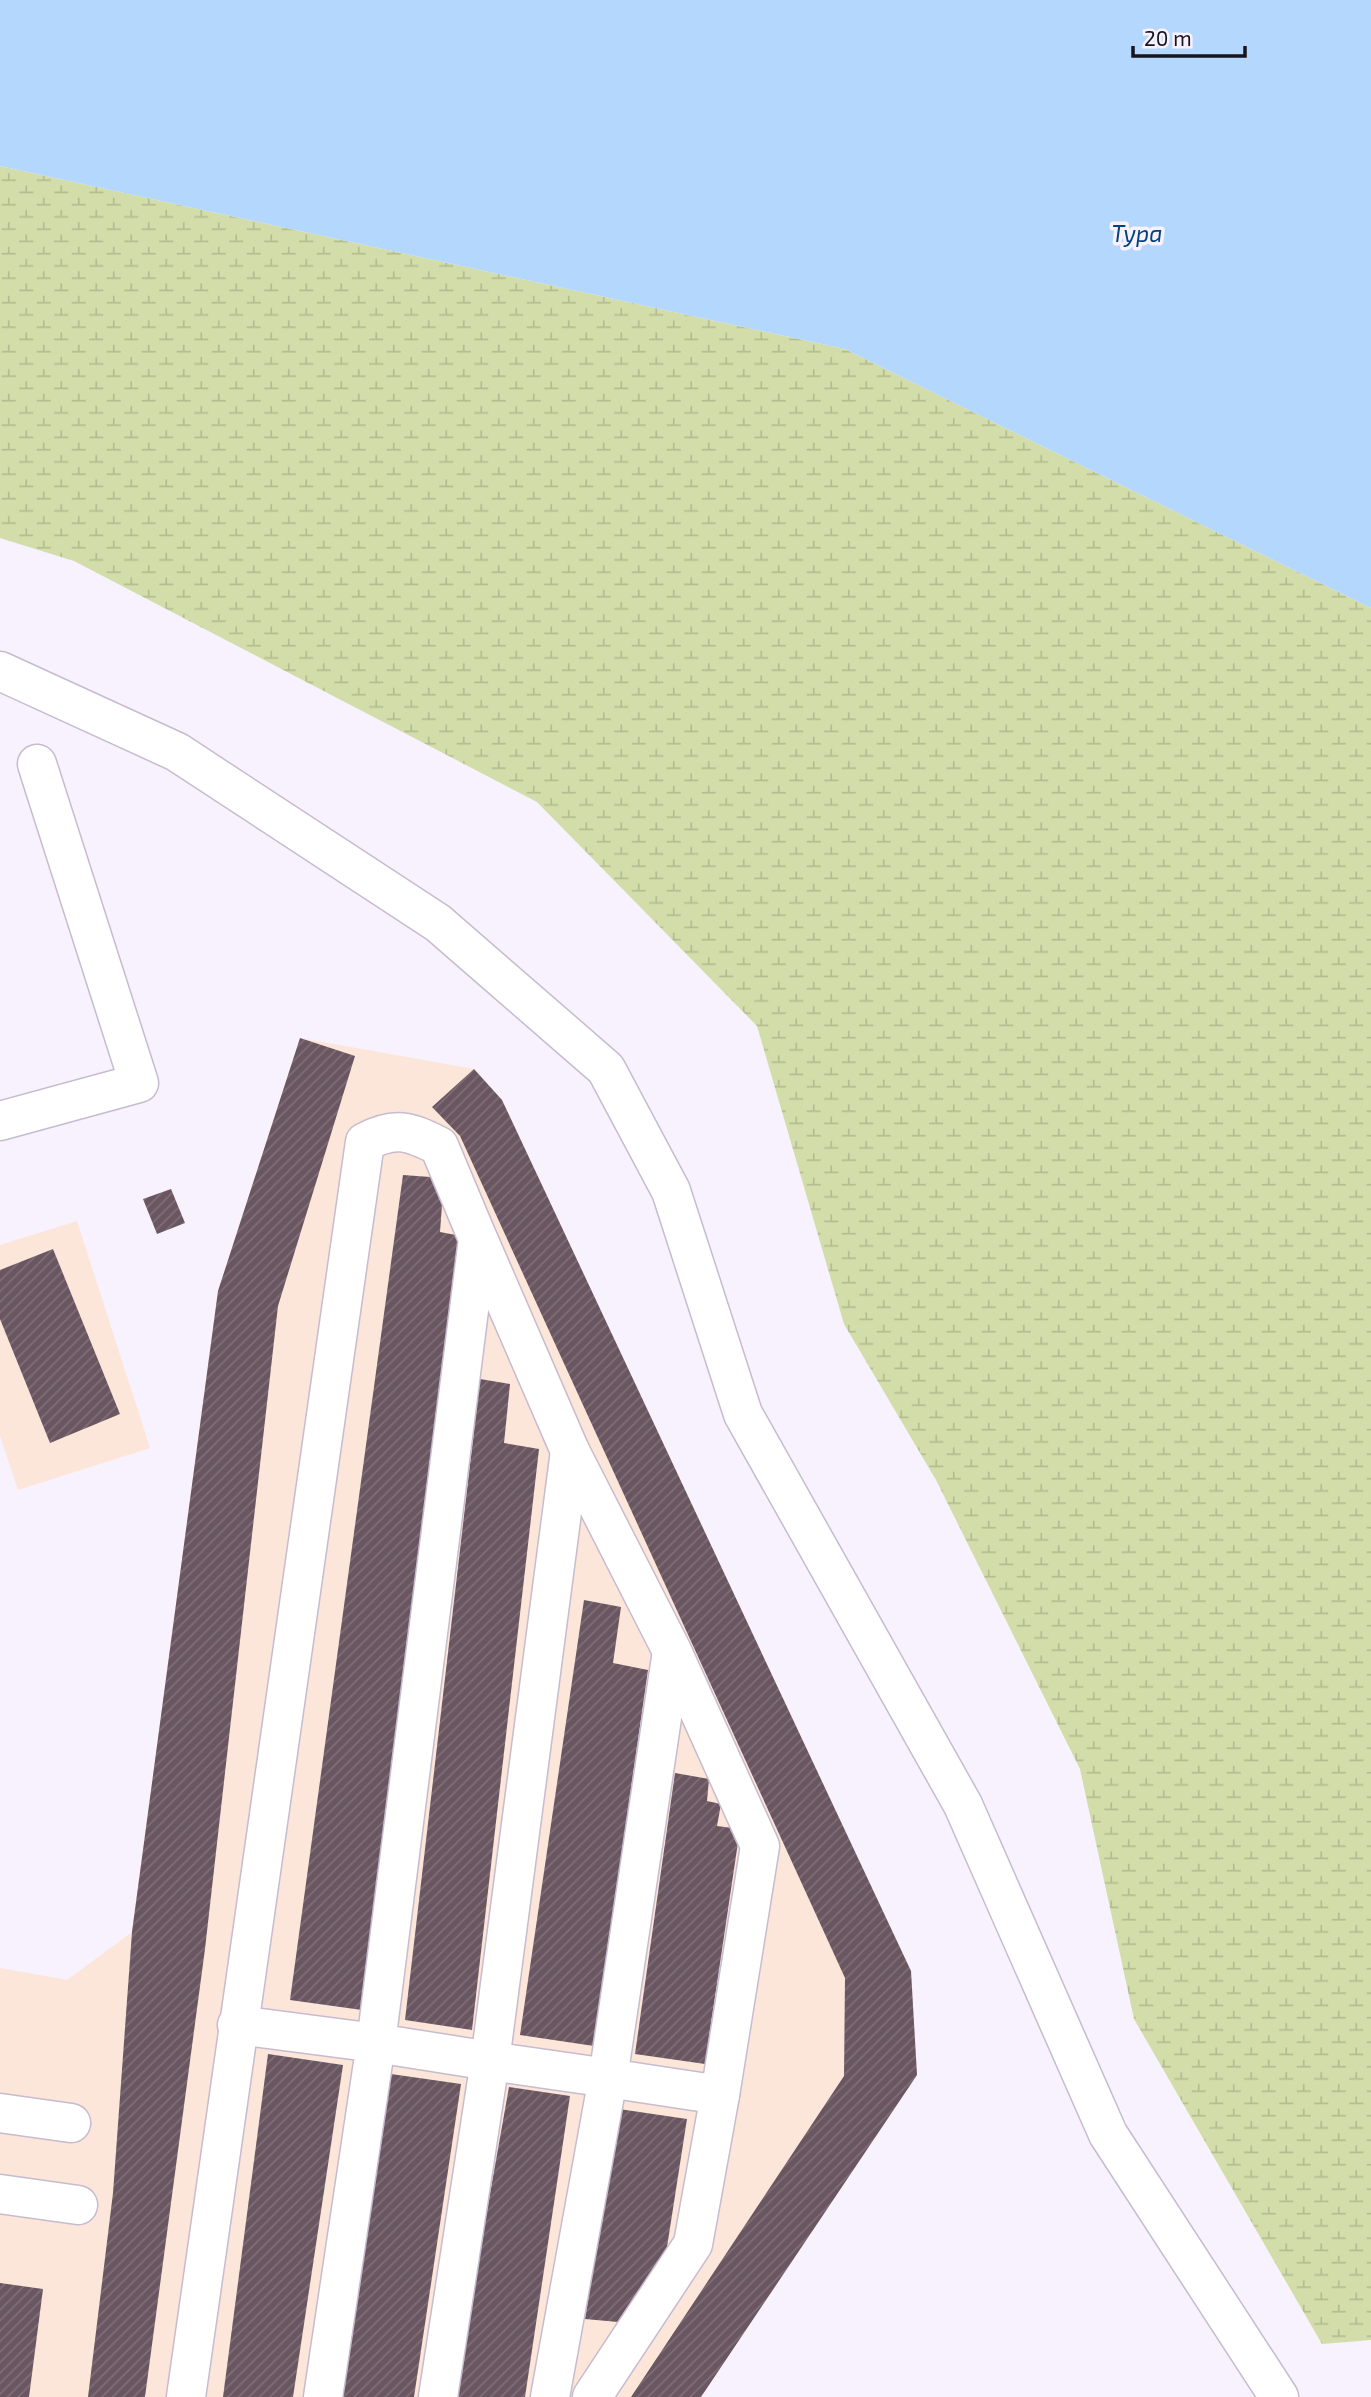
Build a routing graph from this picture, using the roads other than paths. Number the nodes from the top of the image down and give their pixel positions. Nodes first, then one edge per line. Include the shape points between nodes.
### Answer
1 (0, 671) edge
2 (37, 764) dead end
3 (0, 1121) edge
4 (478, 1239) junction
5 (570, 1451) junction
6 (672, 1651) junction
7 (237, 2025) junction
8 (376, 2043) junction
9 (490, 2061) junction
10 (608, 2078) junction
11 (720, 2095) junction
12 (0, 2113) edge
13 (71, 2123) dead end
14 (0, 2194) edge
15 (78, 2205) dead end
16 (186, 2397) edge
17 (323, 2397) edge
18 (438, 2397) edge
19 (550, 2397) edge
20 (592, 2397) edge
21 (1279, 2397) edge

1 - 21 lane via 177,752 438,923 606,1069 671,1191 743,1414 963,1805 1108,2134
2 - 3 lane via 139,1083
4 - 5 lane
4 - 7 lane via 439,1146 417,1135 388,1130 365,1142
4 - 8 lane
5 - 6 lane
5 - 9 lane
6 - 10 lane
6 - 11 lane via 760,1846
7 - 8 lane
7 - 16 lane
8 - 9 lane
8 - 17 lane
9 - 10 lane
9 - 18 lane
10 - 11 lane
10 - 19 lane
11 - 20 lane via 693,2244
12 - 13 lane
14 - 15 lane

